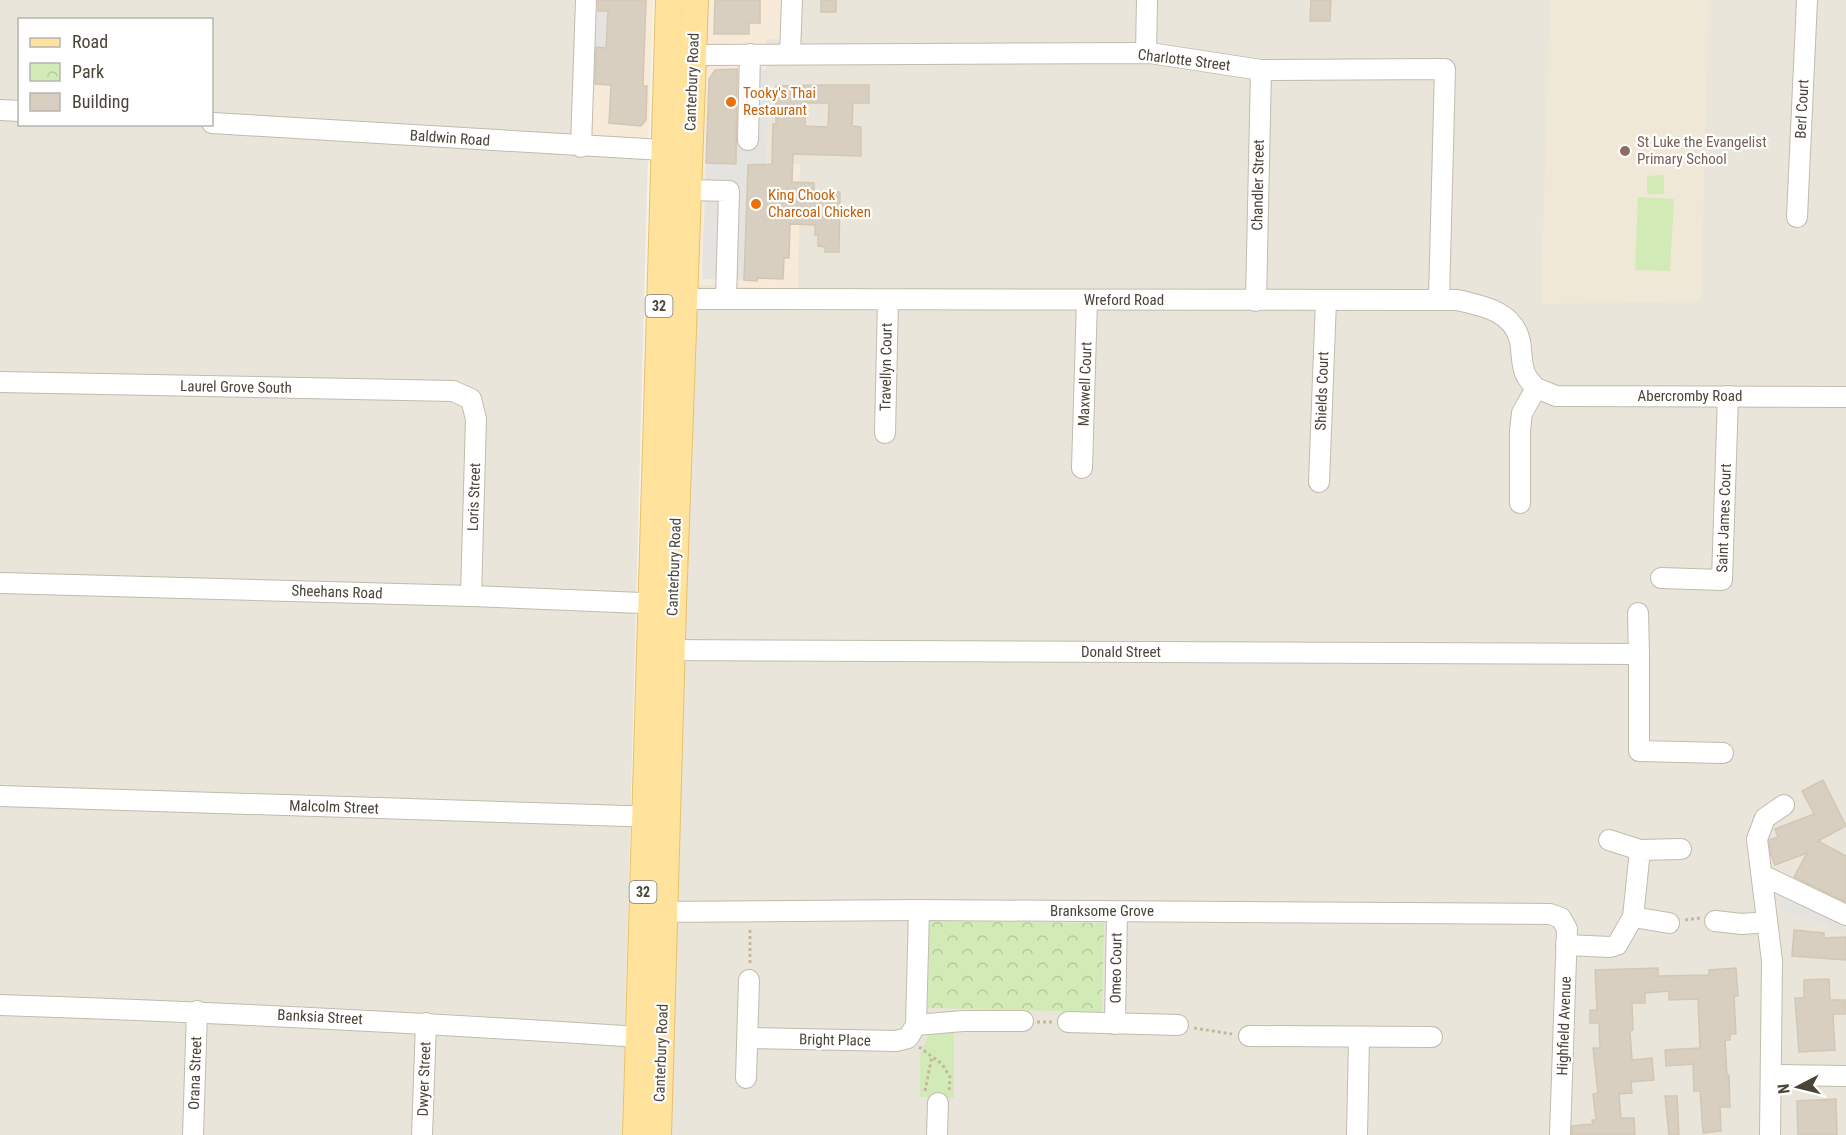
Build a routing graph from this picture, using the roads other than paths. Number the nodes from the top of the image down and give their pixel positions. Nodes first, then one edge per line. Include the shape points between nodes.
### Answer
1 (586, 0) edge
2 (669, 0) edge
3 (695, 0) edge
4 (792, 0) edge
5 (1148, 0) edge
6 (1808, 0) edge
7 (1146, 53) junction
8 (693, 54) junction
9 (750, 54) junction
10 (790, 54) junction
11 (1261, 70) junction
12 (0, 110) edge
13 (18, 111) edge
14 (213, 123) edge
15 (748, 140) dead end
16 (581, 147) junction
17 (664, 150) junction
18 (690, 152) junction
19 (688, 190) junction
20 (1797, 217) dead end
21 (672, 299) junction
22 (726, 299) junction
23 (1439, 299) junction
24 (888, 300) junction
25 (1087, 300) junction
26 (1326, 300) junction
27 (1256, 301) junction
28 (0, 382) edge
29 (1536, 388) junction
30 (1728, 396) junction
31 (1846, 397) edge
32 (471, 399) joint
33 (885, 433) dead end
34 (1082, 468) dead end
35 (1319, 482) dead end
36 (1520, 503) dead end
37 (1661, 578) dead end
38 (0, 583) edge
39 (471, 596) junction
40 (662, 604) junction
41 (1638, 613) dead end
42 (661, 650) junction
43 (1639, 654) junction
44 (1724, 753) dead end
45 (0, 796) edge
46 (1784, 805) dead end
47 (657, 817) junction
48 (1609, 840) dead end
49 (1681, 849) dead end
50 (1640, 850) junction
51 (1762, 875) junction
52 (919, 910) junction
53 (654, 912) junction
54 (1117, 912) junction
55 (1846, 915) edge
56 (1633, 917) junction
57 (1561, 918) joint
58 (1715, 921) road end
59 (1767, 922) junction
60 (1669, 923) road end
61 (1566, 945) junction
62 (749, 980) road end
63 (0, 1005) edge
64 (197, 1011) junction
65 (1023, 1021) road end
66 (1068, 1022) road end
67 (426, 1023) junction
68 (1115, 1023) junction
69 (1178, 1025) road end
70 (912, 1031) junction
71 (1249, 1036) road end
72 (639, 1037) junction
73 (1432, 1037) dead end
74 (748, 1038) junction
75 (1359, 1038) junction
76 (1771, 1075) junction
77 (1846, 1076) edge
78 (746, 1078) dead end
79 (938, 1103) road end
80 (193, 1135) edge
81 (422, 1135) edge
82 (636, 1135) edge
83 (658, 1135) edge
84 (937, 1135) edge
85 (1357, 1135) edge
86 (1560, 1135) edge
87 (1770, 1135) edge

1 - 16 street
2 - 17 main road, Canterbury Road / 32
3 - 8 main road, Canterbury Road / 32
4 - 10 street
5 - 7 street
6 - 20 street, Berl Court
7 - 10 street, Charlotte Street
7 - 11 street, Charlotte Street
8 - 9 street, Charlotte Street
8 - 18 main road, Canterbury Road / 32
9 - 10 street, Charlotte Street
9 - 15 street
11 - 23 street, Charlotte Street via 1444,69
11 - 27 street, Chandler Street
12 - 13 street
14 - 16 street, Baldwin Road
16 - 17 street, Baldwin Road
17 - 18 street, Baldwin Road
17 - 21 main road, Canterbury Road / 32
18 - 19 main road, Canterbury Road / 32
19 - 21 main road, Canterbury Road / 32
19 - 22 street via 729,191
21 - 22 street, Wreford Road
21 - 40 main road, Canterbury Road / 32
22 - 24 street, Wreford Road
23 - 26 street, Wreford Road
23 - 29 street, Wreford Road via 1482,305 1510,321 1519,337 1525,374
24 - 25 street, Wreford Road
24 - 33 street, Travellyn Court
25 - 27 street, Wreford Road
25 - 34 street, Maxwell Court
26 - 27 street, Wreford Road
26 - 35 street, Shields Court
28 - 32 street, Laurel Grove South via 453,391
29 - 30 street, Abercromby Road via 1556,396
29 - 36 street via 1522,414
30 - 31 street, Abercromby Road
30 - 37 street, Saint James Court via 1722,580
32 - 39 street, Loris Street via 476,419
38 - 39 street, Sheehans Road
39 - 40 street, Sheehans Road
40 - 42 main road, Canterbury Road / 32
41 - 43 street
42 - 43 street, Donald Street
42 - 47 main road, Canterbury Road / 32
43 - 44 street via 1639,751
45 - 47 street, Malcolm Street
46 - 51 street via 1765,818 1757,838
47 - 53 main road, Canterbury Road / 32
48 - 50 street
49 - 50 street
50 - 56 street
51 - 55 street
51 - 59 street
52 - 53 street, Branksome Grove
52 - 54 street, Branksome Grove
52 - 70 street
53 - 72 main road, Canterbury Road / 32
53 - 83 main road, Canterbury Road / 32
54 - 57 street, Branksome Grove via 1550,914
54 - 68 street, Omeo Court
56 - 60 street
56 - 61 street via 1617,945
57 - 61 street, Highfield Avenue via 1567,929
58 - 59 street
59 - 76 street via 1772,961
61 - 86 street, Highfield Avenue
62 - 74 street
63 - 64 street, Banksia Street
64 - 67 street, Banksia Street
64 - 80 street, Orana Street
65 - 70 street, Bright Place via 963,1021
66 - 68 street, Omeo Court
67 - 72 street, Banksia Street
67 - 81 street, Dwyer Street
68 - 69 street, Omeo Court
70 - 74 street, Bright Place via 896,1041
71 - 75 street
72 - 82 main road, Canterbury Road / 32
73 - 75 street
74 - 78 street
75 - 85 street
76 - 77 street
76 - 87 street
79 - 84 street

